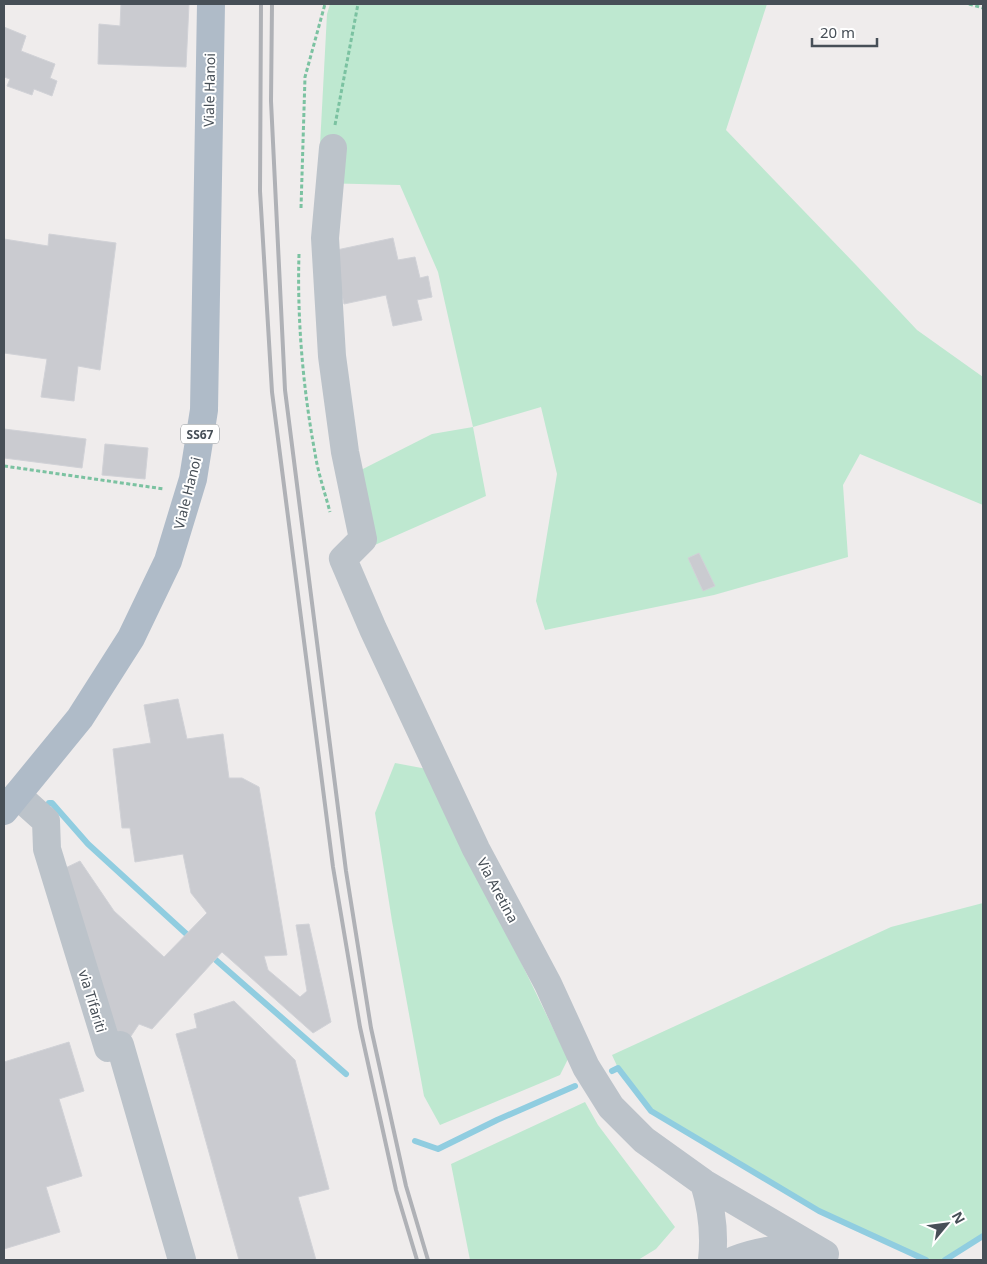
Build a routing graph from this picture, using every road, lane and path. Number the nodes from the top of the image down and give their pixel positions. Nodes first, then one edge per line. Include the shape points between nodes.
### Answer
1 (211, 4) edge
2 (358, 4) edge
3 (969, 4) edge
4 (983, 8) edge
5 (334, 148) joint
6 (4, 466) edge
7 (189, 492) junction
8 (10, 803) edge
9 (704, 1183) junction
10 (742, 1206) junction
11 (744, 1257) edge
12 (833, 1257) edge
13 (182, 1260) edge
14 (712, 1260) edge

1 - 7 main road, Viale Hanoi / SS67 via 204,410
2 - 5 path via 336,119
3 - 4 path
5 - 9 street, Via Aretina via 325,238 332,356 345,452 363,539 343,559 476,849 548,984 586,1067 611,1107 644,1140
6 - 7 path
7 - 8 main road, Viale Hanoi / SS67 via 168,561 131,638 80,718
8 - 13 street, via Tifariti via 46,821 47,850 105,1039 108,1048 120,1045
9 - 10 street, Via Aretina
9 - 14 street via 712,1215
10 - 11 street, Via Aretina via 752,1227
10 - 12 street, Via Aretina
11 - 12 street, Via Aretina via 793,1249

